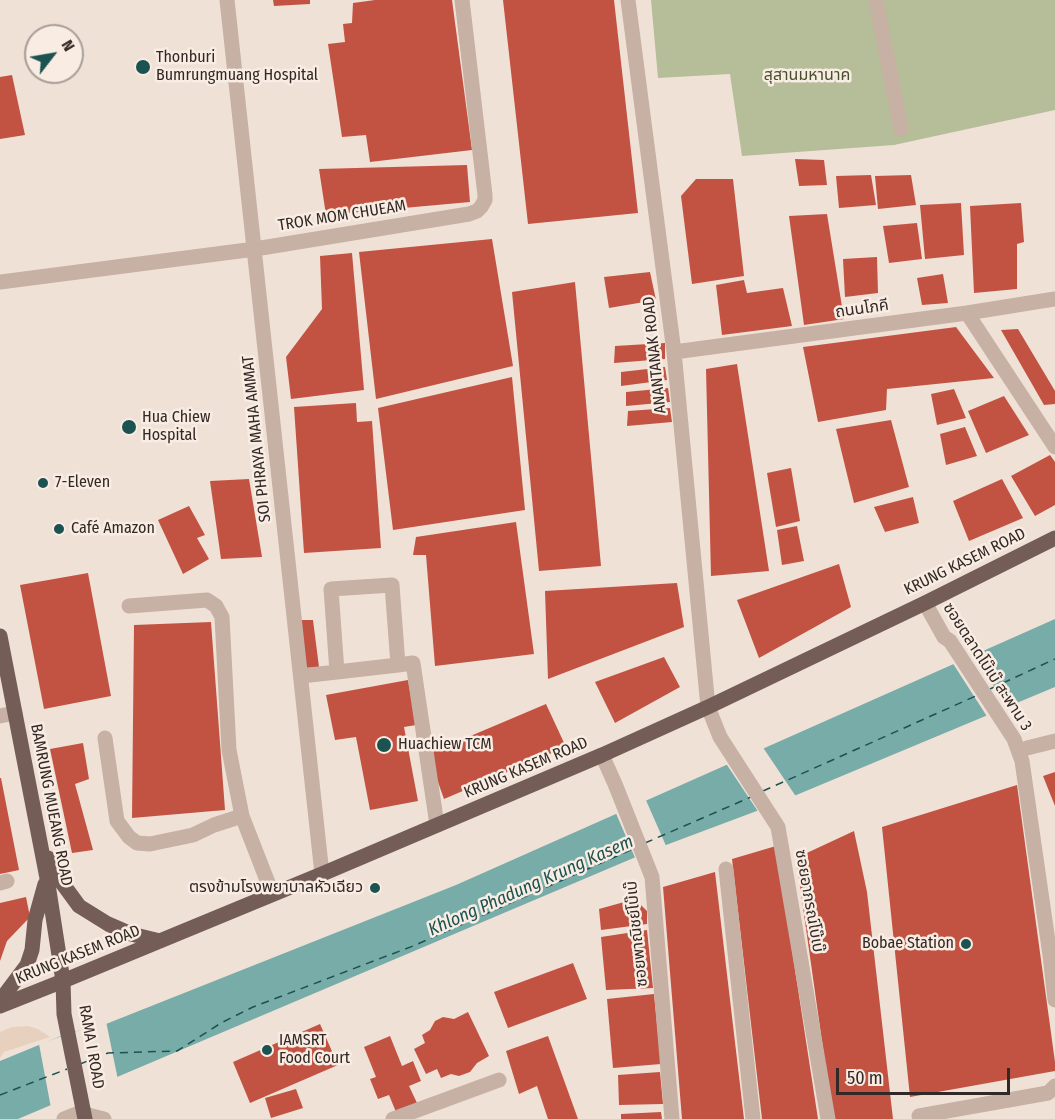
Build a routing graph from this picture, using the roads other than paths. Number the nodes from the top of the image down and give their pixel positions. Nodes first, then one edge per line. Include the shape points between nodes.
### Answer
1 (227, 0) edge
2 (462, 0) edge
3 (628, 0) edge
4 (876, 0) edge
5 (901, 129) dead end
6 (255, 249) junction
7 (0, 282) edge
8 (1055, 299) edge
9 (967, 313) junction
10 (674, 352) junction
11 (1055, 447) edge
12 (1055, 538) edge
13 (925, 603) junction
14 (129, 606) dead end
15 (0, 636) edge
16 (398, 665) junction
17 (337, 672) junction
18 (300, 676) junction
19 (708, 707) junction
20 (7, 715) edge
21 (105, 738) dead end
22 (1055, 741) edge
23 (1027, 748) dead end
24 (602, 755) junction
25 (242, 816) junction
26 (437, 825) junction
27 (40, 842) junction
28 (726, 869) dead end
29 (322, 874) junction
30 (47, 878) junction
31 (273, 893) junction
32 (160, 941) junction
33 (63, 981) junction
34 (0, 999) edge
35 (1055, 1000) edge
36 (0, 1006) edge
37 (499, 1080) dead end
38 (1055, 1086) edge
39 (85, 1115) edge
40 (919, 1116) dead end
41 (64, 1119) edge
42 (104, 1119) edge
43 (393, 1119) edge
44 (672, 1119) edge
45 (753, 1119) edge
46 (828, 1119) edge

1 - 6 street, SOI PHRAYA MAHA AMMAT
2 - 6 street, TROK MOM CHUEAM via 485,195 481,207 469,214
3 - 10 street, ANANTANAK ROAD
4 - 5 street
6 - 7 street, TROK MOM CHUEAM
6 - 18 street, SOI PHRAYA MAHA AMMAT
8 - 9 street, ถนนโภคี
9 - 10 street, ถนนโภคี
9 - 11 street
10 - 19 street, ANANTANAK ROAD
12 - 13 main road, KRUNG KASEM ROAD
13 - 19 main road, KRUNG KASEM ROAD
13 - 35 street, ซอยตลาดโบ๊เบ๊ สะพาน 3 via 1014,739 1022,761
14 - 25 street via 207,600 222,617 229,750
15 - 20 main road, BAMRUNG MUEANG ROAD
16 - 17 street
16 - 17 street via 392,585 331,590
16 - 26 street via 413,663
17 - 18 street
18 - 29 street, SOI PHRAYA MAHA AMMAT
19 - 24 main road, KRUNG KASEM ROAD
19 - 46 street, ซอยอาภรณ์โบ๊เบ๊ via 720,737 777,827
20 - 27 main road, BAMRUNG MUEANG ROAD
21 - 25 street via 117,820 136,843 193,835
22 - 23 street
24 - 26 main road, KRUNG KASEM ROAD
24 - 44 street, ซอยพาณิชย์โบ๊เบ๊ via 651,877
25 - 31 street
26 - 29 main road, KRUNG KASEM ROAD
27 - 30 main road, BAMRUNG MUEANG ROAD
27 - 32 main road via 79,906 131,934
28 - 45 street
29 - 31 main road, KRUNG KASEM ROAD
30 - 33 main road, BAMRUNG MUEANG ROAD
30 - 34 main road via 27,965
31 - 32 main road, KRUNG KASEM ROAD
32 - 33 main road, KRUNG KASEM ROAD
33 - 36 main road, KRUNG KASEM ROAD
33 - 39 main road, RAMA I ROAD via 64,1014
37 - 43 street
38 - 40 street via 1048,1093
39 - 41 street
39 - 42 street

